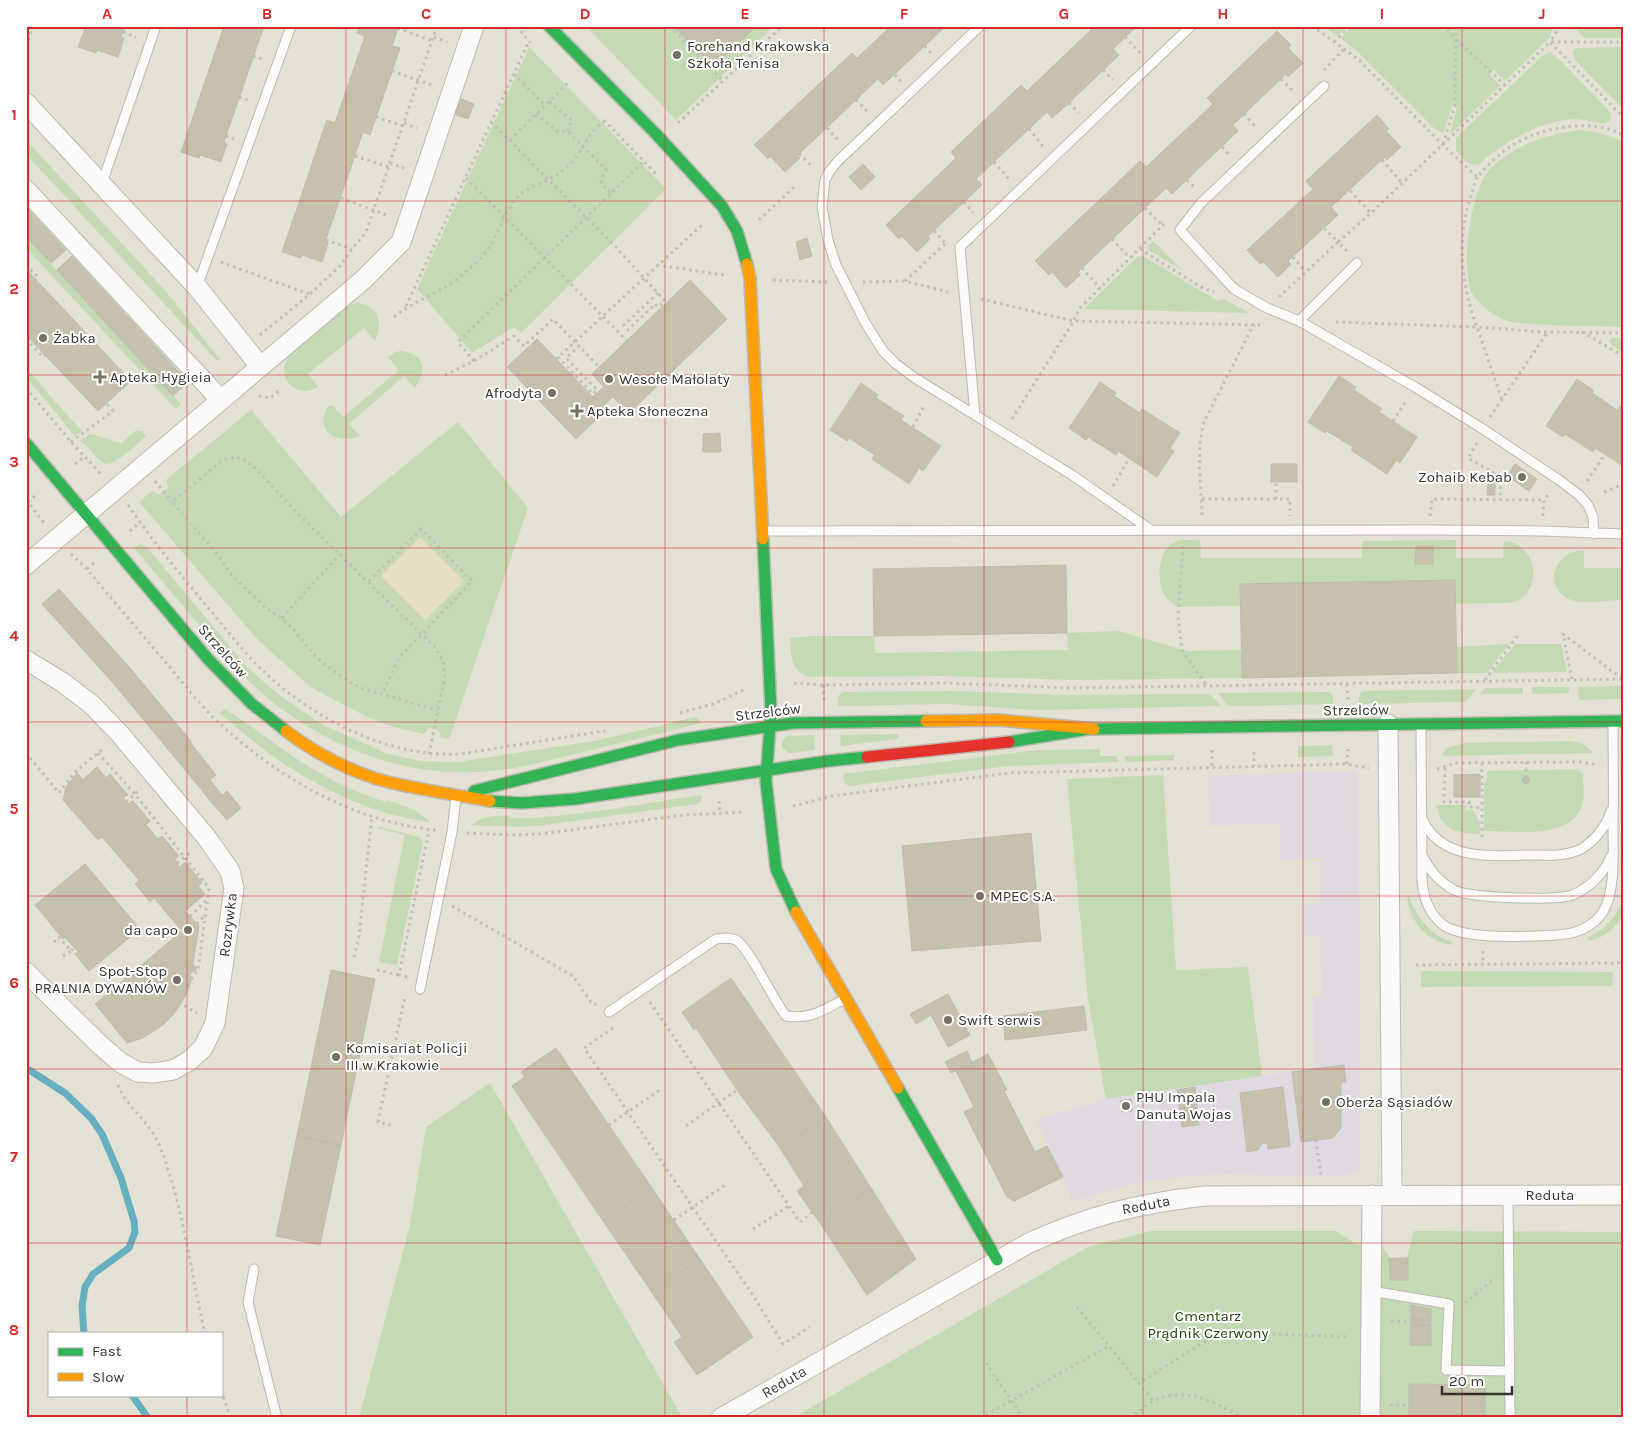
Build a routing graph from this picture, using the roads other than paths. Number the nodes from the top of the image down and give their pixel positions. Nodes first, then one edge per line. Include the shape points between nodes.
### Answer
1 (156, 26) edge
2 (291, 26) edge
3 (474, 26) edge
4 (549, 26) edge
5 (980, 26) edge
6 (1191, 26) edge
7 (1324, 86) dead end
8 (26, 103) edge
9 (102, 183) junction
10 (26, 190) edge
11 (1357, 263) road end
12 (197, 287) junction
13 (1299, 321) junction
14 (260, 366) junction
15 (221, 400) junction
16 (975, 415) junction
17 (26, 443) edge
18 (86, 515) junction
19 (1151, 530) junction
20 (763, 531) junction
21 (1594, 534) junction
22 (1623, 534) edge
23 (26, 564) edge
24 (26, 660) edge
25 (1618, 721) edge
26 (1388, 724) junction
27 (1421, 724) junction
28 (770, 726) junction
29 (1089, 729) junction
30 (767, 770) junction
31 (456, 794) junction
32 (1614, 803) junction
33 (1422, 818) junction
34 (1613, 849) junction
35 (1422, 855) junction
36 (26, 972) edge
37 (420, 989) dead end
38 (845, 999) junction
39 (609, 1012) road end
40 (1372, 1195) junction
41 (1392, 1195) junction
42 (1508, 1195) junction
43 (1623, 1195) edge
44 (997, 1260) junction
45 (254, 1269) dead end
46 (1371, 1291) junction
47 (1510, 1371) junction
48 (277, 1418) edge
49 (721, 1418) edge
50 (1370, 1418) edge
51 (1510, 1418) edge

1 - 9 lane
2 - 12 lane
3 - 14 street via 400,242 363,280
4 - 20 street via 656,134 732,219 750,278
5 - 16 lane via 838,161 826,180 822,207 823,222 836,265 883,350 896,364
6 - 16 lane via 960,247
7 - 13 lane via 1201,203 1180,230 1234,289
8 - 9 street
9 - 12 street
10 - 15 street
11 - 13 lane
12 - 14 street
13 - 21 lane via 1485,429 1559,480 1588,505
14 - 15 street
15 - 18 street
16 - 19 lane
17 - 18 street, Strzelców
18 - 23 street
18 - 31 street, Strzelców via 214,666 252,704 281,727 324,756 363,774 410,788
19 - 20 lane
19 - 21 lane via 1542,531
20 - 28 street
21 - 22 lane
24 - 36 street, Rozrywka via 91,704 120,734 207,838 230,872 234,888 215,1023 203,1048 173,1070 138,1072 121,1063
25 - 27 street, Strzelców
25 - 32 lane
26 - 27 street, Strzelców
26 - 29 street, Strzelców
26 - 41 street
27 - 33 lane
28 - 29 street, Strzelców via 792,722 999,720
28 - 30 street
28 - 31 street, Strzelców via 678,740
29 - 30 street, Strzelców via 1000,743
30 - 31 street, Strzelców via 575,799 522,803
30 - 38 street via 776,868 796,912
31 - 37 lane via 452,832
32 - 33 lane via 1606,823 1595,838 1581,849 1563,855 1482,856 1466,853 1440,840
32 - 34 lane
33 - 35 lane
34 - 35 lane via 1607,865 1589,885 1572,895 1556,898 1462,894 1441,881
34 - 35 lane via 1608,903 1589,926 1557,935 1477,934 1446,927 1435,916 1424,894
38 - 39 lane via 816,1015 786,1016 746,949 726,937 716,939
38 - 44 street
40 - 41 street, Reduta
40 - 44 street, Reduta via 1205,1196 1166,1200 1084,1220 1036,1239
40 - 46 street
41 - 42 street, Reduta
42 - 43 street, Reduta
42 - 47 lane
44 - 49 street, Reduta
45 - 48 lane via 248,1302
46 - 47 lane via 1449,1304 1446,1370
46 - 50 street
47 - 51 lane

